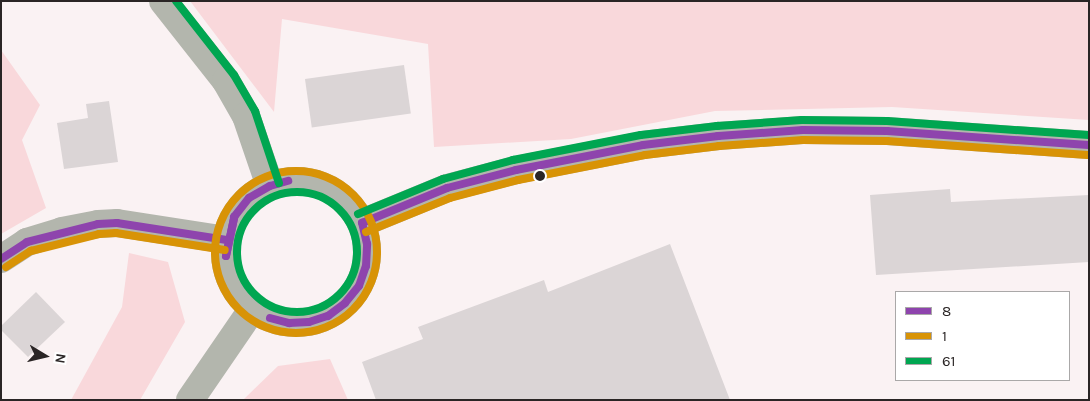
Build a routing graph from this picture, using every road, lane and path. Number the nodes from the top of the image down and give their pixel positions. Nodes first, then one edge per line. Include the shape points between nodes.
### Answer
1 (163, 1) edge
2 (1089, 145) edge
3 (270, 186) junction
4 (362, 223) junction
5 (226, 240) junction
6 (1, 259) edge
7 (253, 308) junction
8 (190, 400) edge

1 - 3 main road via 226,81 246,116
2 - 4 main road via 887,131 803,130 718,136 643,145 516,170 447,188
3 - 4 main road via 306,181 323,186 340,195
3 - 5 main road via 249,198 234,217
4 - 7 main road via 367,244 366,266 359,286 345,303 328,316 309,322 289,323 270,318
5 - 6 main road via 126,224 98,224 27,242
5 - 7 main road via 231,278 242,298
7 - 8 main road

